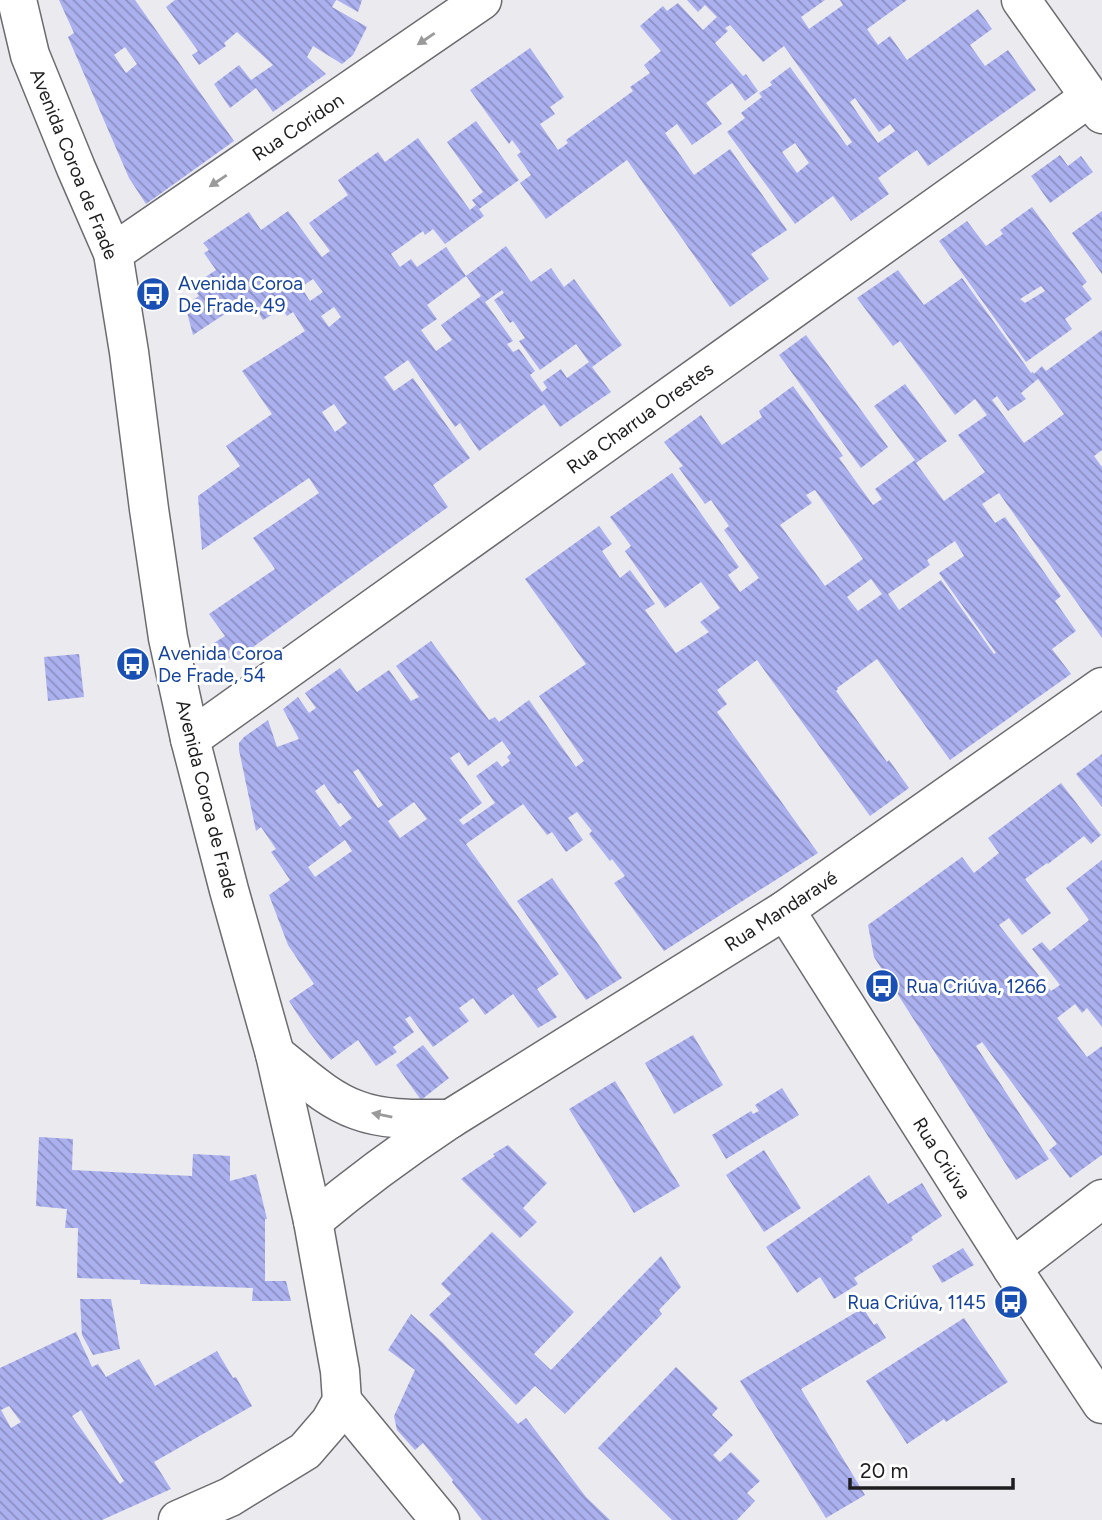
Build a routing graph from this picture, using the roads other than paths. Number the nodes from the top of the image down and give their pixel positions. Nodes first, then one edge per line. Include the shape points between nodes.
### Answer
1 (17, 0) edge
2 (482, 0) edge
3 (1021, 0) edge
4 (1096, 106) edge
5 (113, 253) junction
6 (1102, 687) edge
7 (190, 739) junction
8 (785, 910) junction
9 (275, 1054) junction
10 (450, 1119) junction
11 (1102, 1199) edge
12 (313, 1221) junction
13 (1012, 1268) junction
14 (342, 1402) junction
15 (1102, 1404) edge
16 (178, 1520) edge
17 (440, 1520) edge

1 - 5 street, Avenida Coroa de Frade via 30,55
2 -> 5 street, Rua Coridon
3 - 4 street
4 - 7 street, Rua Charrua Orestes
5 - 7 street, Avenida Coroa de Frade via 168,638
6 - 8 street, Rua Mandaravé
7 - 9 street, Avenida Coroa de Frade
8 - 10 street, Rua Mandaravé
8 - 13 street, Rua Criúva
10 -> 9 street via 400,1119 358,1110 325,1093
9 - 12 street, Avenida Coroa de Frade
10 - 12 street, Rua Mandaravé
11 - 13 street
12 - 14 street, Avenida Coroa de Frade
13 - 15 street, Rua Criúva
14 - 16 street via 305,1451 230,1497
14 - 17 street

